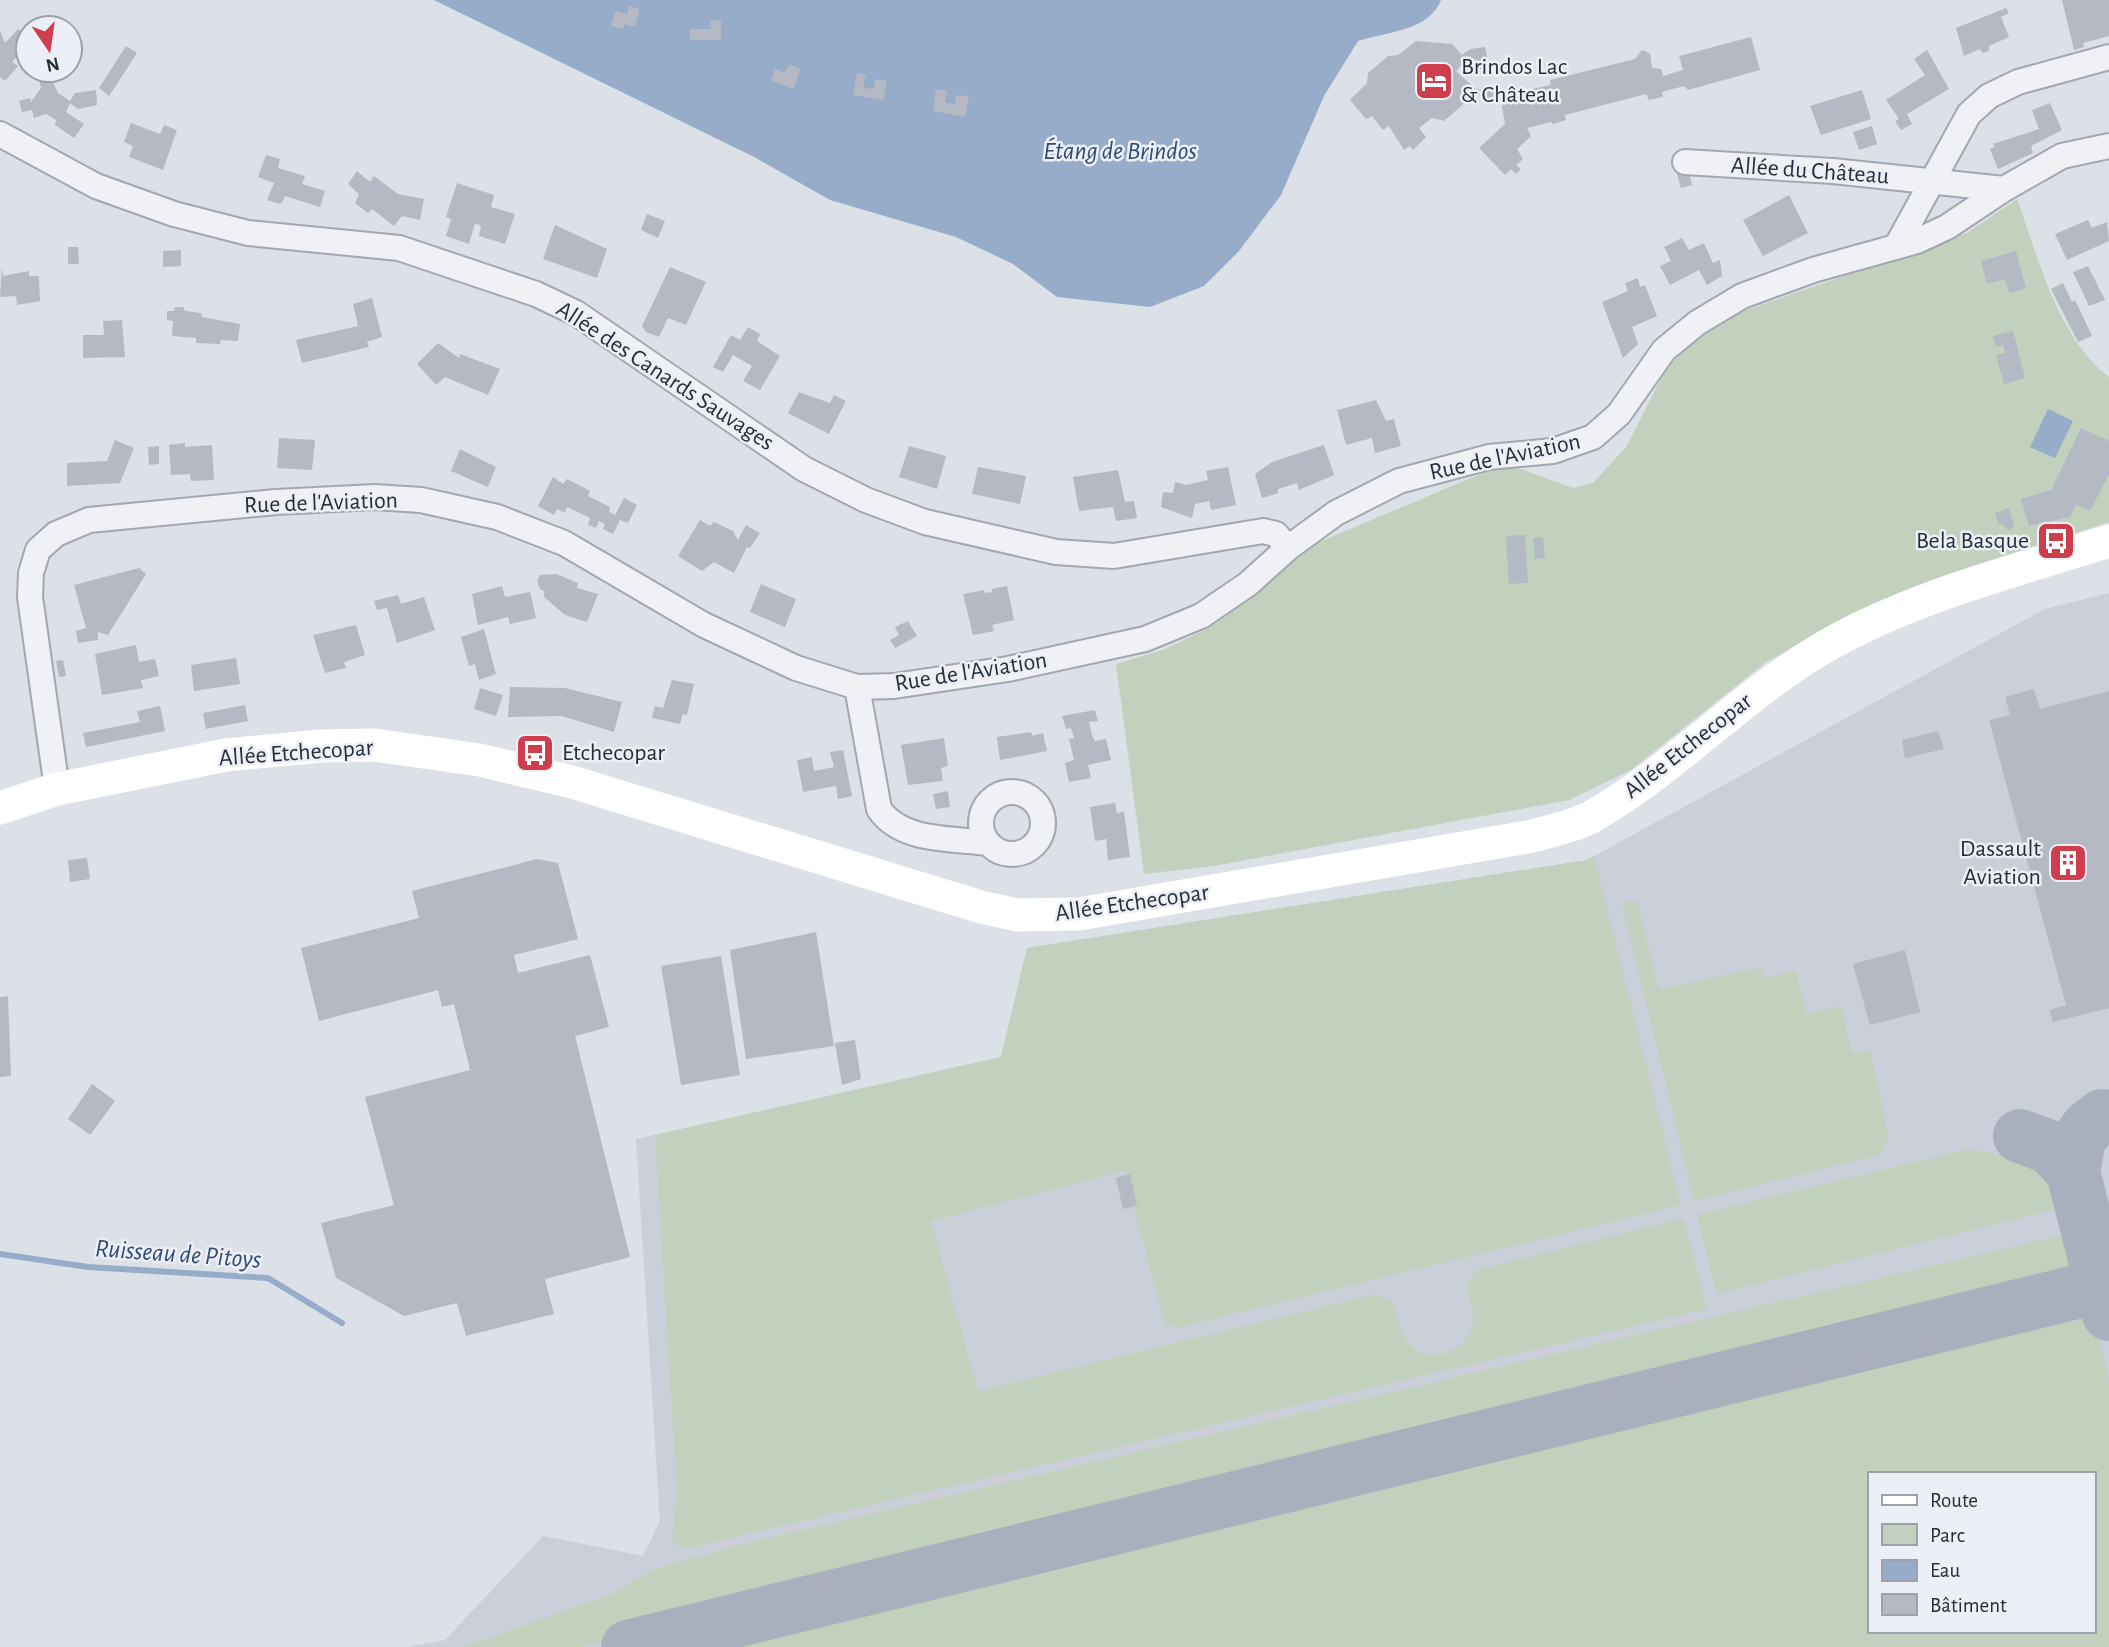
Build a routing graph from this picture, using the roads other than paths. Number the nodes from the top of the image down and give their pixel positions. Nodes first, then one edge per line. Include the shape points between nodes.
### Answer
1 (2109, 57) edge
2 (0, 134) edge
3 (2109, 146) edge
4 (1685, 162) dead end
5 (1935, 179) junction
6 (2004, 188) junction
7 (1896, 247) junction
8 (2109, 541) edge
9 (1288, 548) junction
10 (857, 687) junction
11 (57, 789) junction
12 (0, 807) edge
13 (988, 843) dead end

1 - 5 street via 2018,82 1989,96 1969,114
2 - 9 street, Allée des Canards Sauvages via 96,186 174,214 248,233 399,248 536,294 576,313 804,469 866,500 925,522 1067,553 1114,556 1263,531 1276,534
3 - 6 street, Rue de l'Aviation via 2063,156
4 - 5 street, Allée du Château
5 - 6 street, Allée du Château
5 - 7 street
6 - 7 street, Rue de l'Aviation via 1947,227
7 - 9 street, Rue de l'Aviation via 1742,296 1697,323 1664,350 1619,414 1593,437 1553,451 1489,457 1399,481 1336,513
8 - 11 street, Allée Etchecopar via 1911,605 1860,627 1758,692 1591,818 1532,836 1079,914 1017,915 981,908 572,782 480,760 374,745 226,755
9 - 10 street, Rue de l'Aviation via 1248,584 1201,616 1144,639 1008,669
10 - 11 street, Rue de l'Aviation via 796,668 704,625 564,543 484,514 421,500 375,497 276,502 89,520 57,534 38,550 31,573 30,597
10 - 13 street via 879,809 887,821 903,831
11 - 12 street

